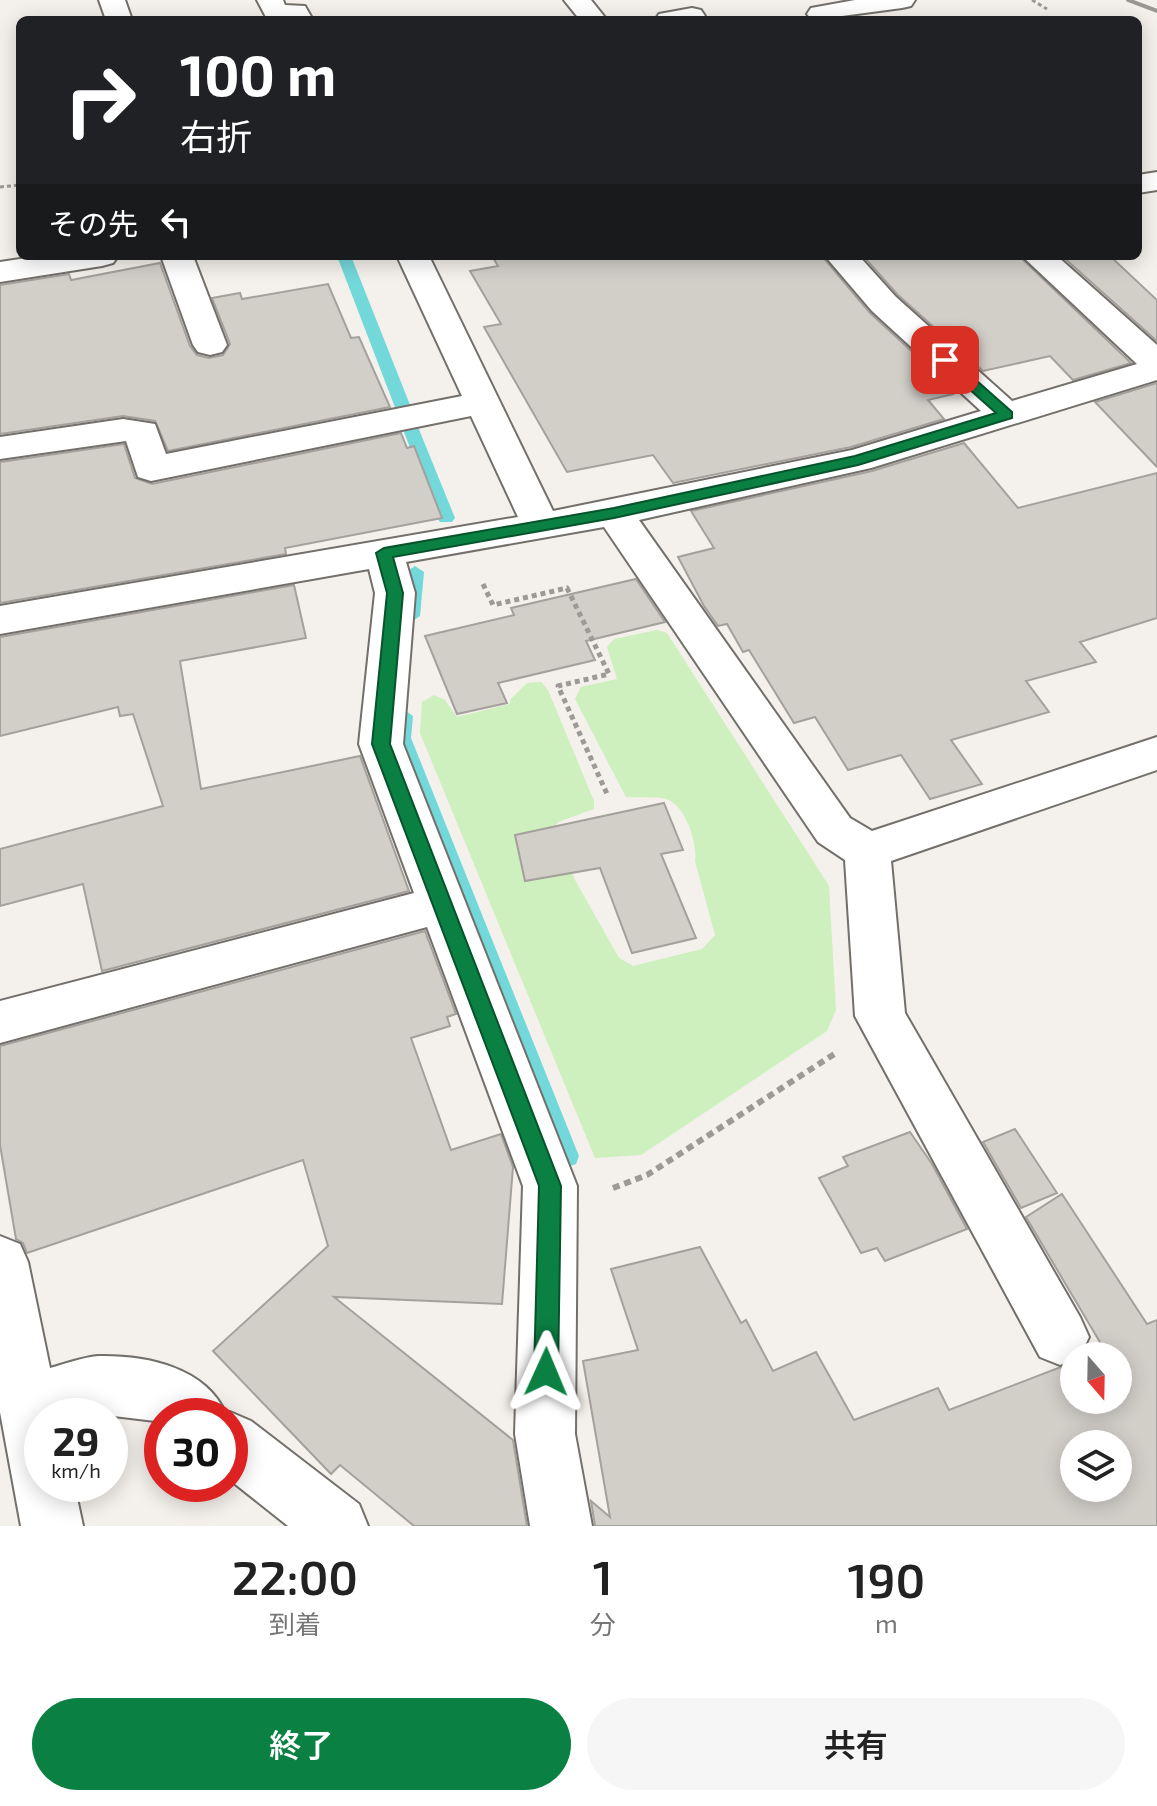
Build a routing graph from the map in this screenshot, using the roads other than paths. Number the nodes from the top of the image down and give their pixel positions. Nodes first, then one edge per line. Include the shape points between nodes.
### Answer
1 (270, 0) edge
2 (577, 0) edge
3 (902, 0) edge
4 (816, 11) edge
5 (298, 16) edge
6 (591, 16) edge
7 (76, 260) edge
8 (178, 260) edge
9 (415, 260) edge
10 (845, 260) edge
11 (1042, 260) edge
12 (0, 272) edge
13 (210, 345) dead end
14 (1157, 366) edge
15 (483, 403) junction
16 (1006, 415) junction
17 (0, 448) edge
18 (614, 513) junction
19 (541, 526) junction
20 (384, 553) junction
21 (0, 620) edge
22 (1157, 753) edge
23 (867, 851) junction
24 (443, 904) junction
25 (0, 1022) edge
26 (0, 1262) edge
27 (1060, 1337) dead end
28 (27, 1398) edge
29 (44, 1398) edge
30 (174, 1398) edge
31 (248, 1456) edge
32 (47, 1502) edge
33 (52, 1526) edge
34 (337, 1526) edge
35 (561, 1526) edge

1 - 5 street via 276,13
2 - 6 street
3 - 4 street
7 - 12 street
8 - 13 street
9 - 15 street
10 - 16 street via 884,304
11 - 14 street
14 - 16 street
15 - 17 street via 151,469 142,432
15 - 19 street
16 - 18 street via 858,460
18 - 19 street
18 - 23 street via 834,830
19 - 20 street
20 - 21 street
20 - 24 street via 395,593 381,744
22 - 23 street
23 - 27 street via 880,1016
24 - 25 street
24 - 35 street via 550,1186 545,1434
26 - 28 street
29 - 30 street via 97,1385
31 - 34 street
32 - 33 street

